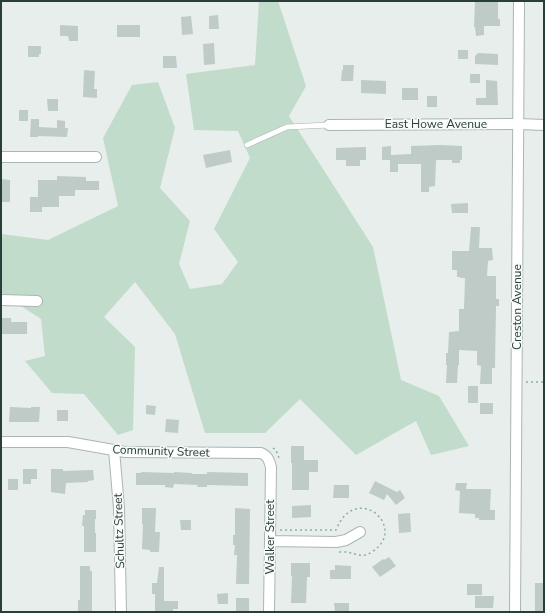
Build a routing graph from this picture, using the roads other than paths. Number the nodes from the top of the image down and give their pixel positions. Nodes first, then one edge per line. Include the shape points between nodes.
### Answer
1 (519, 1) edge
2 (519, 124) junction
3 (329, 125) joint
4 (544, 125) edge
5 (247, 145) dead end
6 (1, 157) edge
7 (96, 157) dead end
8 (1, 300) edge
9 (37, 301) dead end
10 (1, 442) edge
11 (114, 450) junction
12 (270, 462) joint
13 (360, 532) dead end
14 (270, 541) junction
15 (121, 612) edge
16 (269, 612) edge
17 (515, 612) edge

1 - 2 street, Creston Avenue
2 - 3 street, East Howe Avenue
2 - 4 street, East Howe Avenue
2 - 17 street, Creston Avenue
3 - 5 lane via 287,127
6 - 7 street
8 - 9 street
10 - 11 street, Community Street via 68,442
11 - 12 street, Community Street via 261,453 267,456
11 - 15 street, Schultz Street via 119,508
12 - 14 street, Walker Street
13 - 14 street via 336,542
14 - 16 street, Walker Street

